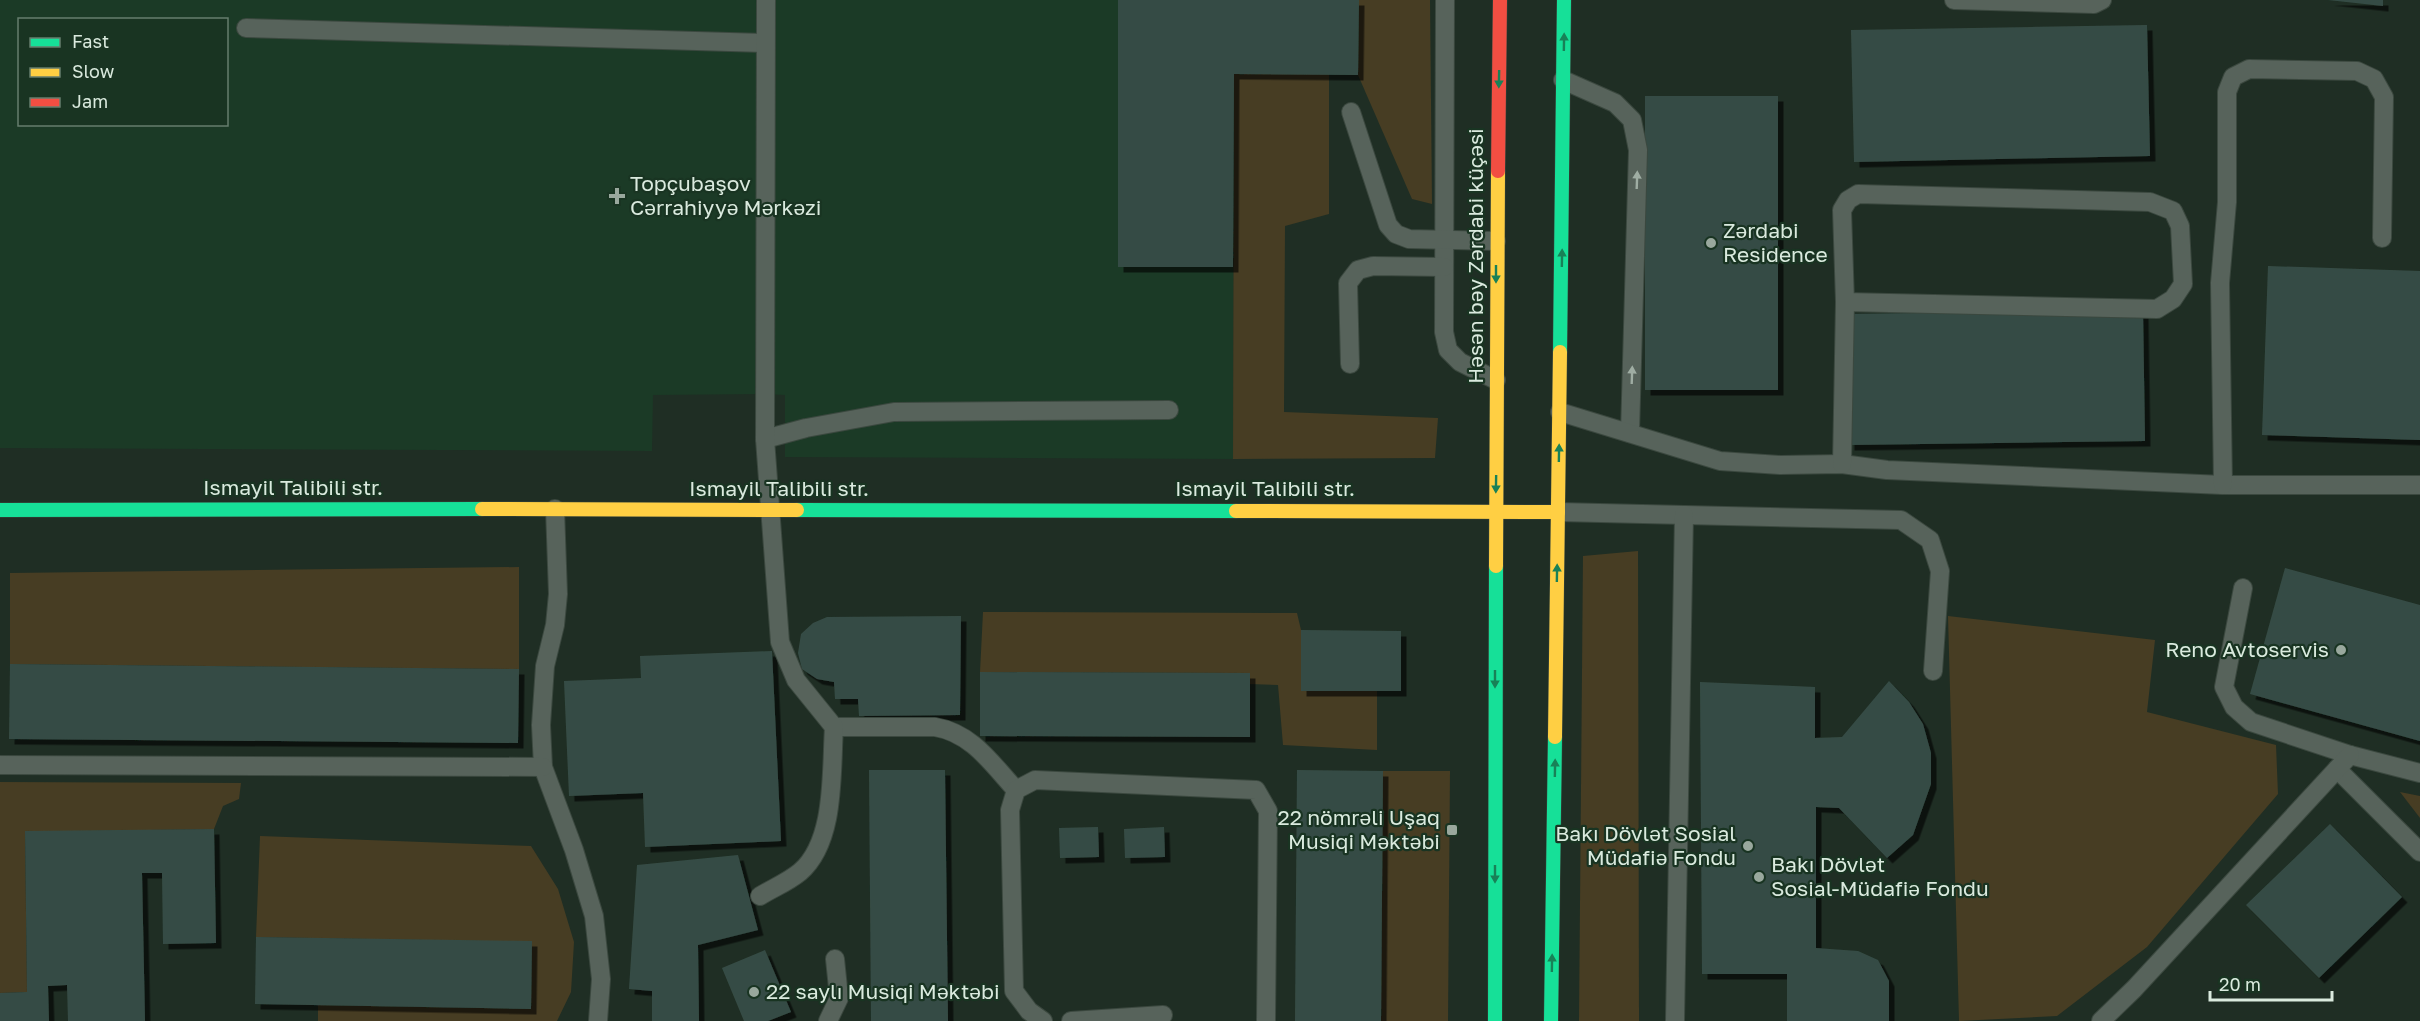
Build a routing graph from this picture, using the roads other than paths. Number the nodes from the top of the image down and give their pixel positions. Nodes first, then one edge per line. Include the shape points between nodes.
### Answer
1 (766, 0) edge
2 (1444, 0) edge
3 (1500, 0) edge
4 (1564, 0) edge
5 (1954, 0) edge
6 (2102, 0) edge
7 (246, 28) dead end
8 (765, 43) junction
9 (1563, 80) junction
10 (1351, 112) dead end
11 (2382, 238) dead end
12 (1444, 240) junction
13 (1496, 241) junction
14 (1444, 267) junction
15 (1845, 302) junction
16 (1350, 364) dead end
17 (1496, 380) junction
18 (1168, 410) dead end
19 (1560, 412) junction
20 (1630, 434) junction
21 (765, 439) junction
22 (1842, 464) junction
23 (2223, 484) junction
24 (2420, 485) edge
25 (555, 509) junction
26 (0, 510) edge
27 (770, 510) junction
28 (1496, 512) junction
29 (1558, 512) junction
30 (1684, 515) junction
31 (2243, 588) dead end
32 (1933, 671) dead end
33 (834, 727) junction
34 (2350, 755) junction
35 (0, 765) edge
36 (543, 767) junction
37 (2337, 769) junction
38 (2420, 773) edge
39 (1016, 790) junction
40 (2420, 852) edge
41 (760, 896) dead end
42 (835, 959) dead end
43 (1163, 1015) dead end
44 (598, 1021) edge
45 (828, 1021) edge
46 (1043, 1021) edge
47 (1071, 1021) edge
48 (1266, 1021) edge
49 (1495, 1021) edge
50 (1551, 1021) edge
51 (1675, 1021) edge
52 (2101, 1021) edge

1 - 8 lane
2 - 12 lane
3 -> 13 main road, Həsən bəy Zərdabi küçəsi
9 -> 4 main road
5 - 6 lane via 2094,4
7 - 8 lane
8 - 21 lane
19 -> 9 main road
20 -> 9 lane via 1638,150 1632,120 1615,103
10 - 12 lane via 1388,225 1396,234 1409,239
11 - 23 lane via 2384,97 2374,79 2357,71 2249,69 2233,77 2227,92 2227,202 2220,283
12 - 13 lane
12 - 14 lane
13 -> 17 main road, Həsən bəy Zərdabi küçəsi
14 - 16 lane via 1373,266 1358,270 1348,283
14 - 17 lane via 1444,332 1448,350 1460,362
15 - 15 lane via 2157,309 2173,299 2183,284 2180,226 2173,211 2150,202 1858,194 1842,210
15 - 22 lane
17 -> 28 main road, Həsən bəy Zərdabi küçəsi
18 - 21 lane via 894,412
19 - 20 lane
29 -> 19 main road
20 - 22 lane via 1720,461
21 - 27 lane
22 - 23 lane via 1887,470
23 - 24 lane
25 - 26 main road, Ismayil Talibili str.
25 - 27 main road, Ismayil Talibili str.
25 - 36 lane via 558,594 545,666
27 - 28 main road, Ismayil Talibili str.
27 - 33 lane via 780,642 796,680
28 - 29 main road, Ismayil Talibili str.
28 -> 49 main road, Həsən bəy Zərdabi küçəsi
29 - 30 lane
50 -> 29 main road
30 - 32 lane via 1901,520 1930,540 1940,571
30 - 51 lane
31 - 34 lane via 2224,687 2234,707 2251,722
33 - 39 lane via 952,730 970,740
33 - 41 lane via 829,810 820,846 800,872
34 - 37 lane
34 - 38 lane
35 - 36 lane
36 - 44 lane via 594,916 601,979
37 - 40 lane
37 - 52 lane
39 - 46 lane via 1010,810 1014,991 1029,1011
39 - 48 lane via 1035,780 1256,790 1268,811
42 - 45 lane via 839,998
43 - 47 lane

